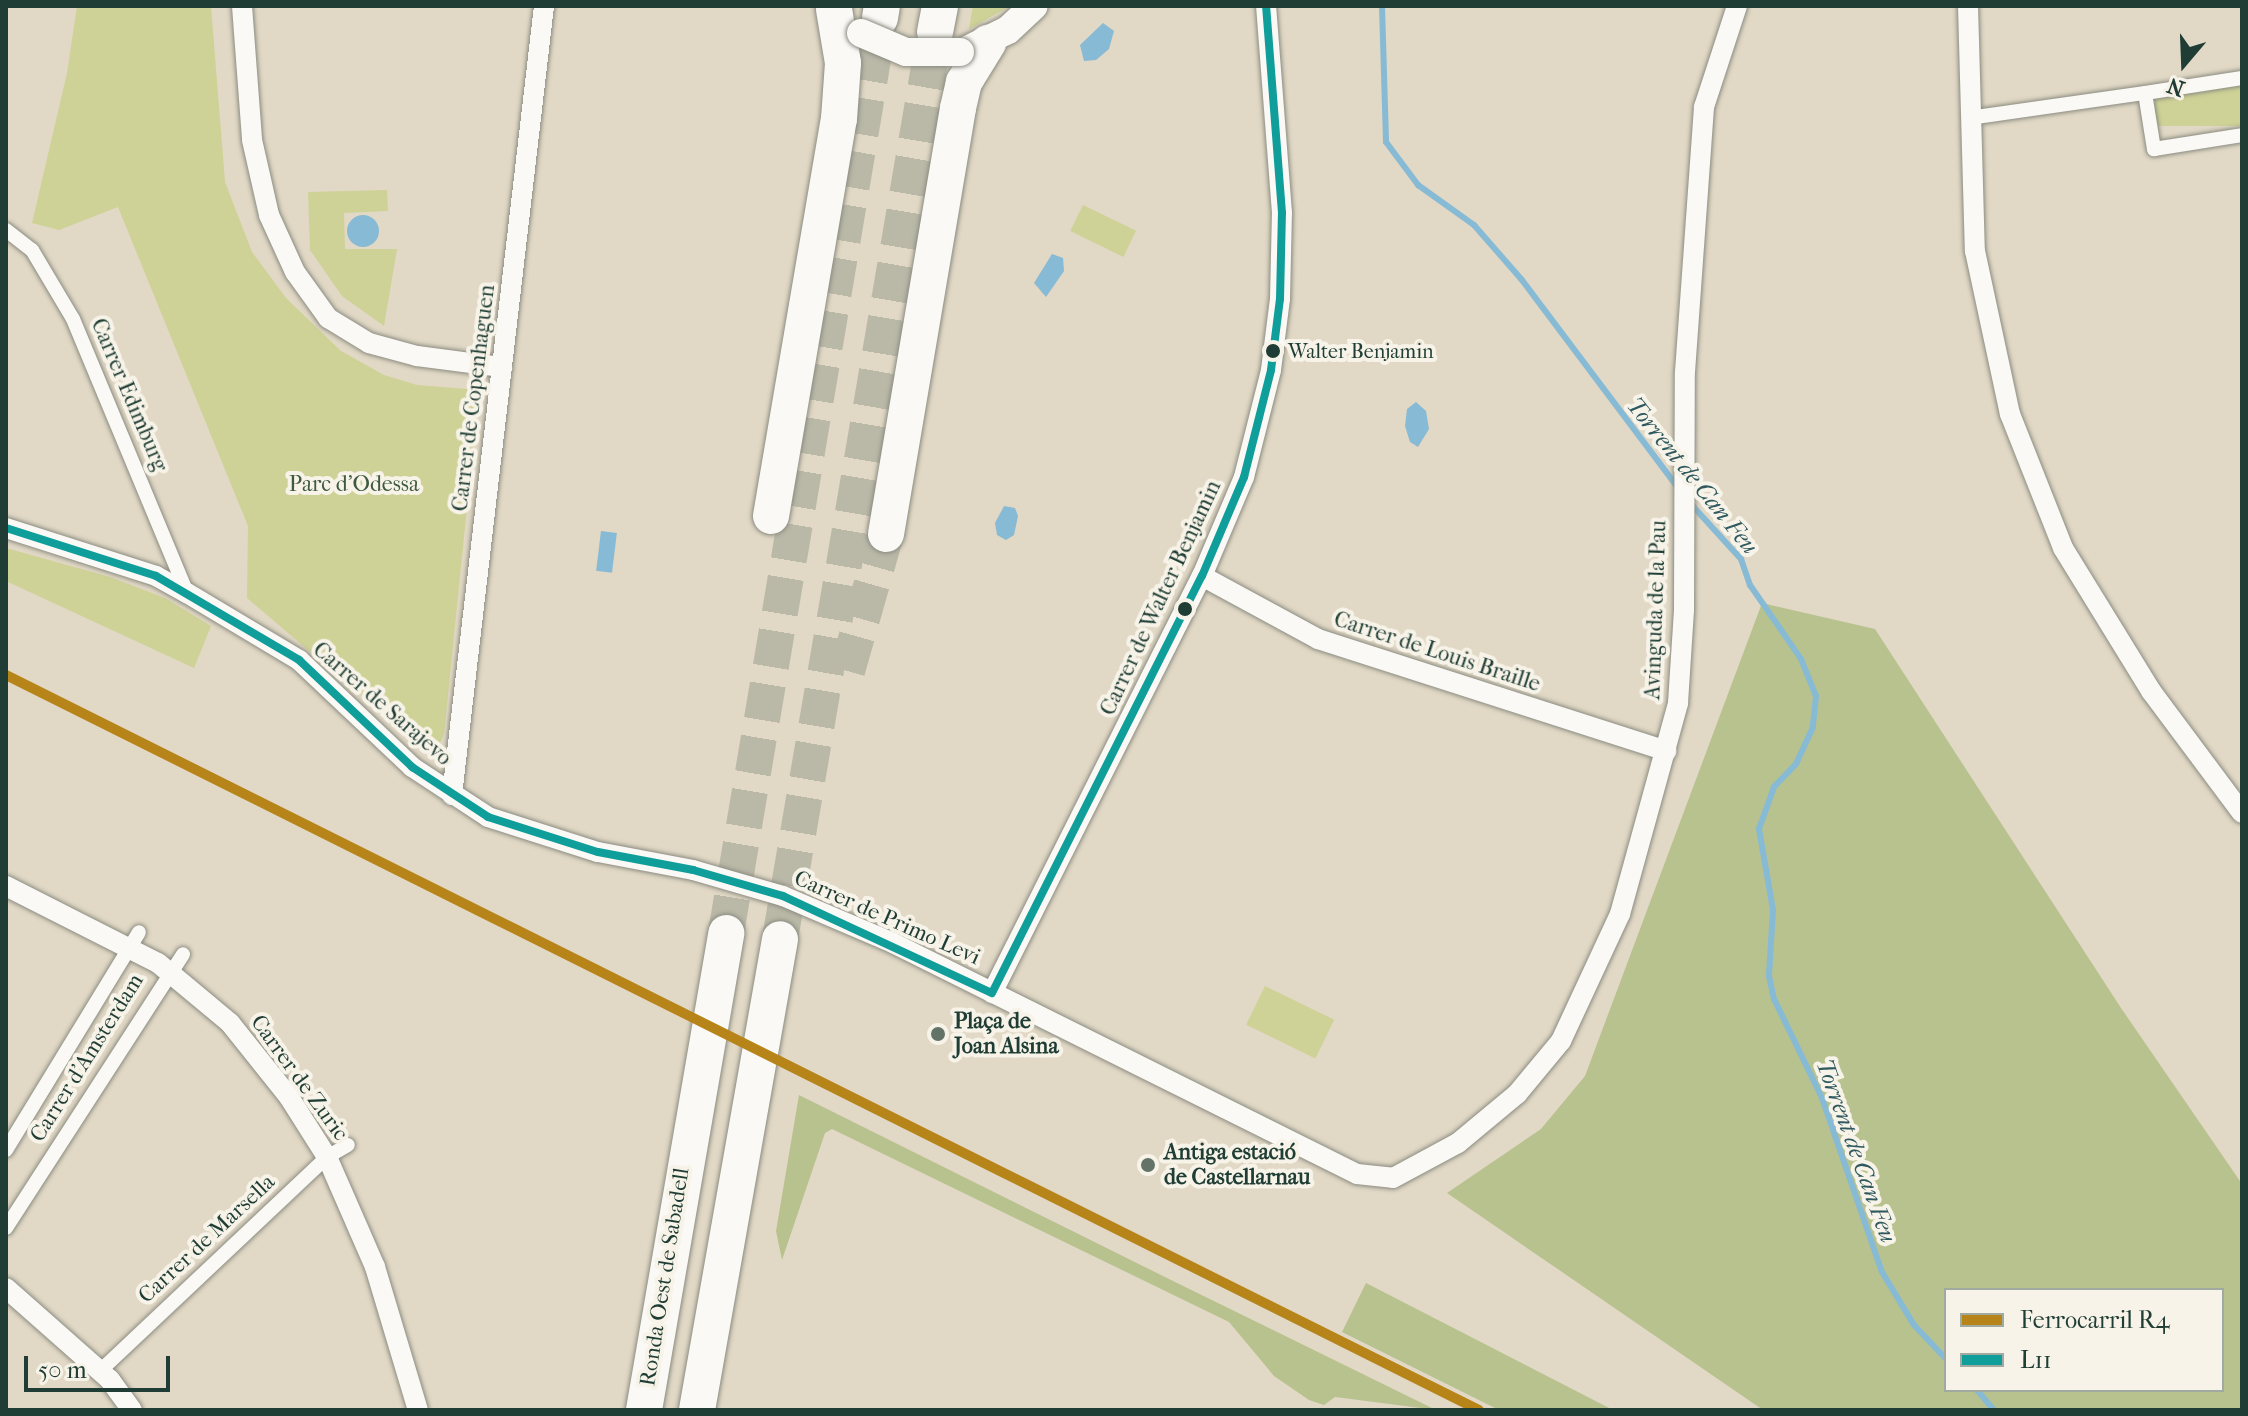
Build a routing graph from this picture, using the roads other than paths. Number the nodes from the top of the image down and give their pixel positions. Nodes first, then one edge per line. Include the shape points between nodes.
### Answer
1 (242, 6) edge
2 (544, 6) edge
3 (1034, 6) edge
4 (1737, 6) edge
5 (1968, 6) edge
6 (833, 7) edge
7 (1260, 7) edge
8 (874, 19) edge
9 (956, 33) edge
10 (2242, 78) edge
11 (2145, 93) junction
12 (1969, 118) junction
13 (2242, 135) edge
14 (6, 230) edge
15 (502, 367) junction
16 (771, 516) dead end
17 (6, 528) edge
18 (886, 534) tunnel mouth
19 (1202, 576) junction
20 (187, 593) junction
21 (1666, 751) junction
22 (452, 795) junction
23 (2242, 813) edge
24 (598, 852) joint
25 (6, 886) edge
26 (726, 933) tunnel mouth
27 (780, 939) tunnel mouth
28 (134, 940) junction
29 (183, 954) dead end
30 (168, 971) junction
31 (992, 993) junction
32 (348, 1145) dead end
33 (6, 1150) edge
34 (327, 1157) junction
35 (1357, 1174) joint
36 (6, 1228) edge
37 (6, 1288) edge
38 (100, 1371) junction
39 (132, 1410) edge
40 (418, 1410) edge
41 (644, 1410) edge
42 (697, 1410) edge

1 - 15 street via 252,140 269,215 295,272 328,318 369,343 417,356
2 - 15 street, Carrer de Copenhaguen
3 - 9 main road
4 - 21 street, Avinguda de la Pau via 1704,107 1685,372 1684,609 1678,703
5 - 12 street
6 - 8 main road
6 - 16 highway via 843,63 839,119
7 - 19 street, Carrer de Walter Benjamin via 1278,131 1280,299 1271,370 1244,477
8 - 9 main road, bridge via 906,52
9 - 18 highway via 973,61 961,95
10 - 11 street
11 - 12 street
11 - 13 street via 2154,149
12 - 23 street via 1975,251 2015,427 2063,548 2151,691
14 - 20 street, Carrer Edimburg via 32,250 73,319
15 - 22 street, Carrer de Copenhaguen
17 - 20 street, Carrer de Sarajevo via 156,576
19 - 21 street, Carrer de Louis Braille via 1318,639
19 - 31 street, Carrer de Walter Benjamin
20 - 22 street, Carrer de Sarajevo via 299,660 412,767
21 - 35 street, Avinguda de la Pau via 1620,914 1561,1041 1499,1112 1458,1143 1393,1178
22 - 24 street, Carrer de Sarajevo via 488,817
24 - 31 street, Carrer de Primo Levi via 693,870 783,896
25 - 28 street, Carrer de Zuric
26 - 41 highway, Ronda Oest de Sabadell
27 - 42 highway
28 - 30 street, Carrer de Zuric
28 - 33 street, Carrer d'Amsterdam
29 - 30 street, Carrer d'Amsterdam
30 - 34 street, Carrer de Zuric via 230,1023
30 - 36 street, Carrer d'Amsterdam
31 - 35 street, Carrer de Primo Levi
32 - 34 street, Carrer de Marsella
34 - 38 street, Carrer de Marsella
34 - 40 street, Carrer de Zuric via 375,1267
37 - 38 street
38 - 39 street

